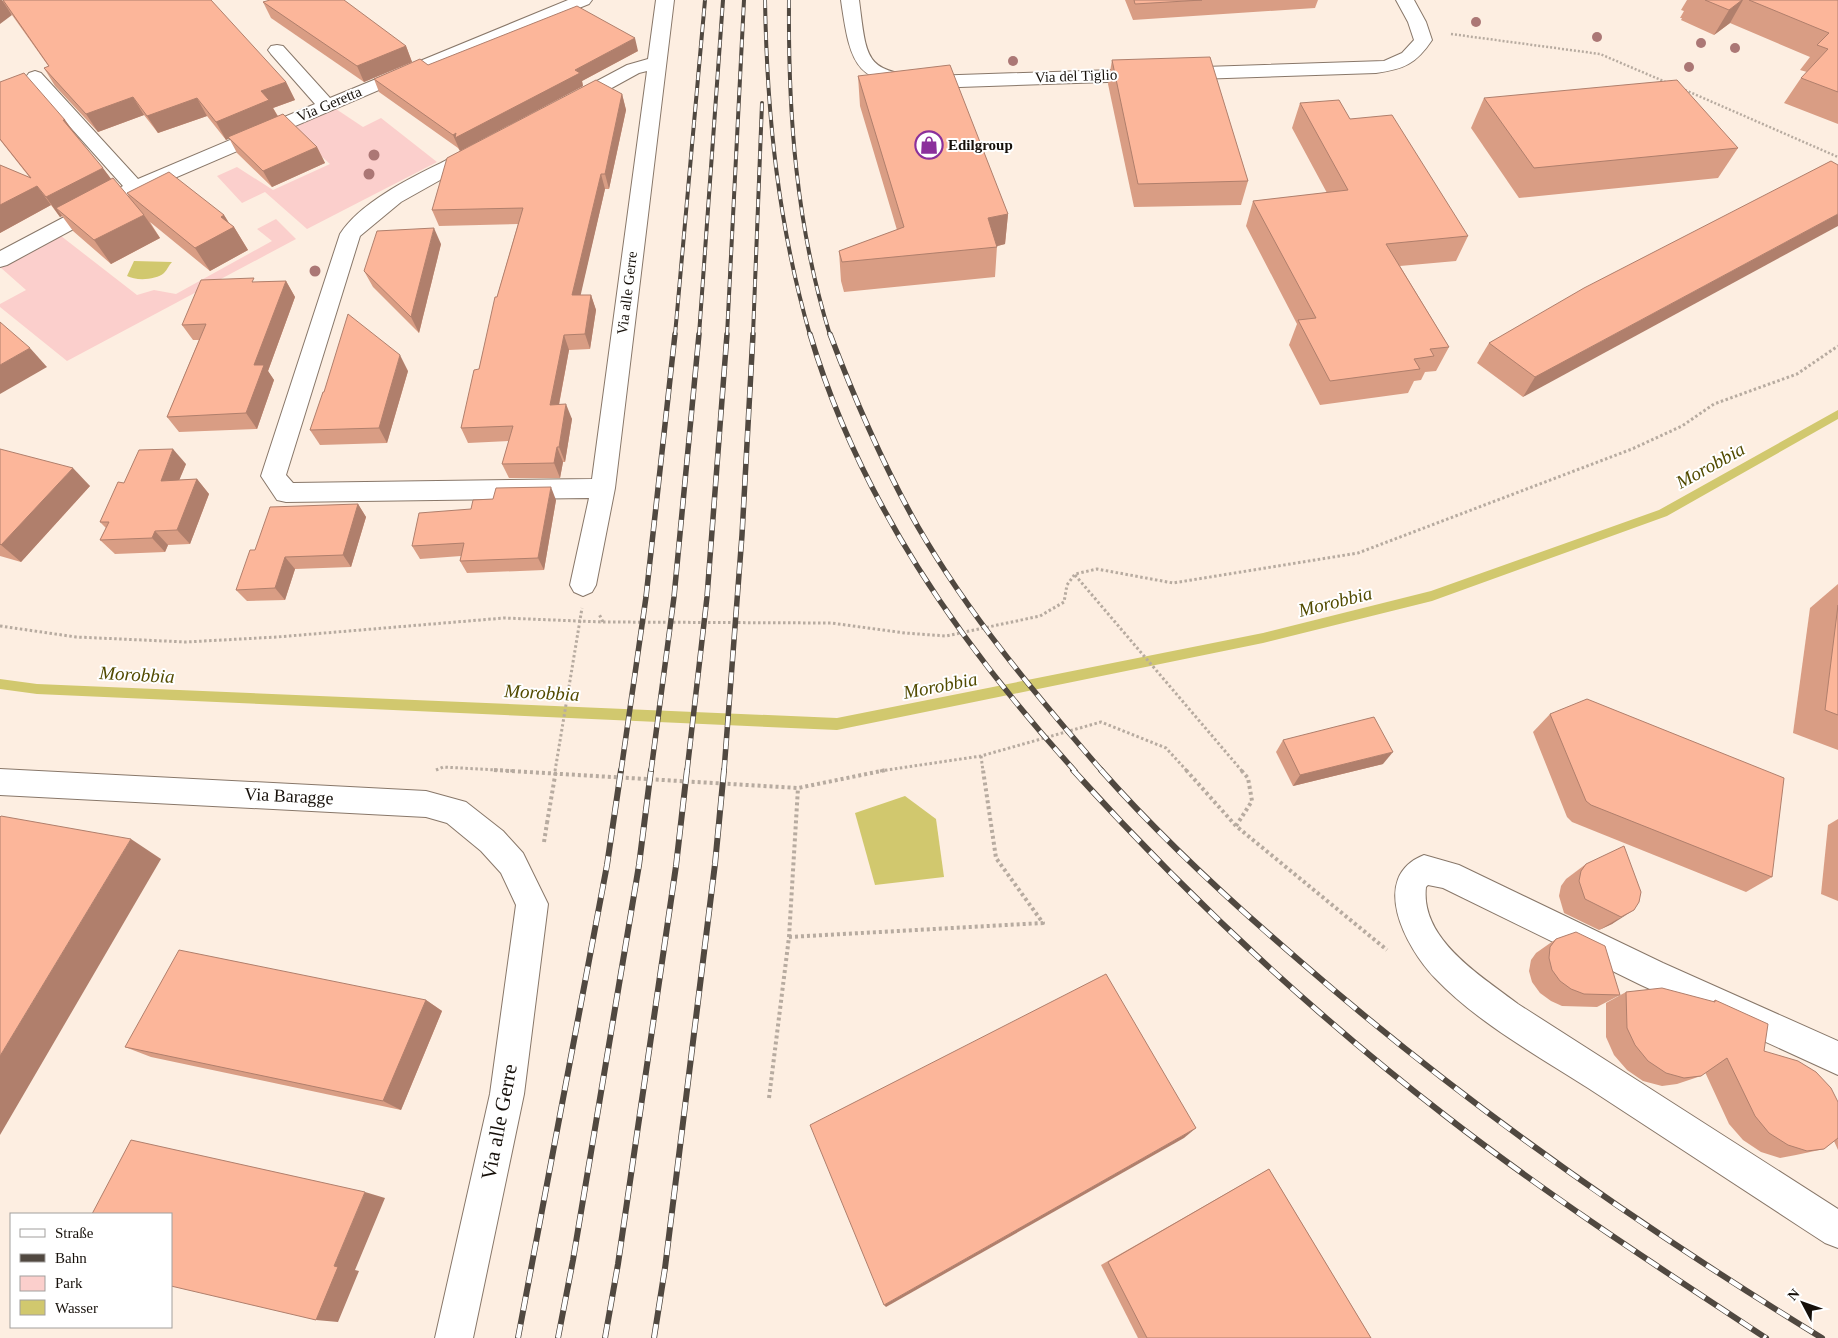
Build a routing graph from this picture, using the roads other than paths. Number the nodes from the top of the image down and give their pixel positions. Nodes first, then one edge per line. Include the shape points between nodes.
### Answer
1 (583, 0) edge
2 (665, 0) edge
3 (850, 0) edge
4 (1405, 0) edge
5 (277, 50) dead end
6 (656, 62) junction
7 (35, 76) dead end
8 (326, 105) junction
9 (556, 110) edge
10 (496, 141) edge
11 (135, 188) junction
12 (0, 260) edge
13 (603, 488) junction
14 (583, 585) road end
15 (0, 782) edge
16 (532, 904) joint
17 (1838, 1058) edge
18 (1838, 1230) edge
19 (454, 1338) edge

1 - 8 street, Via Geretta
2 - 6 street, Via alle Gerre
3 - 4 street, Via del Tiglio via 859,55 865,65 875,73 903,81 1398,65 1415,53 1423,40
5 - 8 street
6 - 9 street via 634,69
6 - 13 street, Via alle Gerre
7 - 11 street
8 - 11 street, Via Geretta
10 - 13 street via 394,196 368,215 350,234 273,476 286,492
11 - 12 street, Via Geretta
13 - 14 street, Via alle Gerre
15 - 16 street, Via Baragge via 426,804 455,812 492,841 512,863
16 - 19 street, Via alle Gerre via 506,1094
17 - 18 street via 1652,974 1448,875 1424,870 1417,873 1411,885 1412,917 1428,948 1470,987 1506,1016

